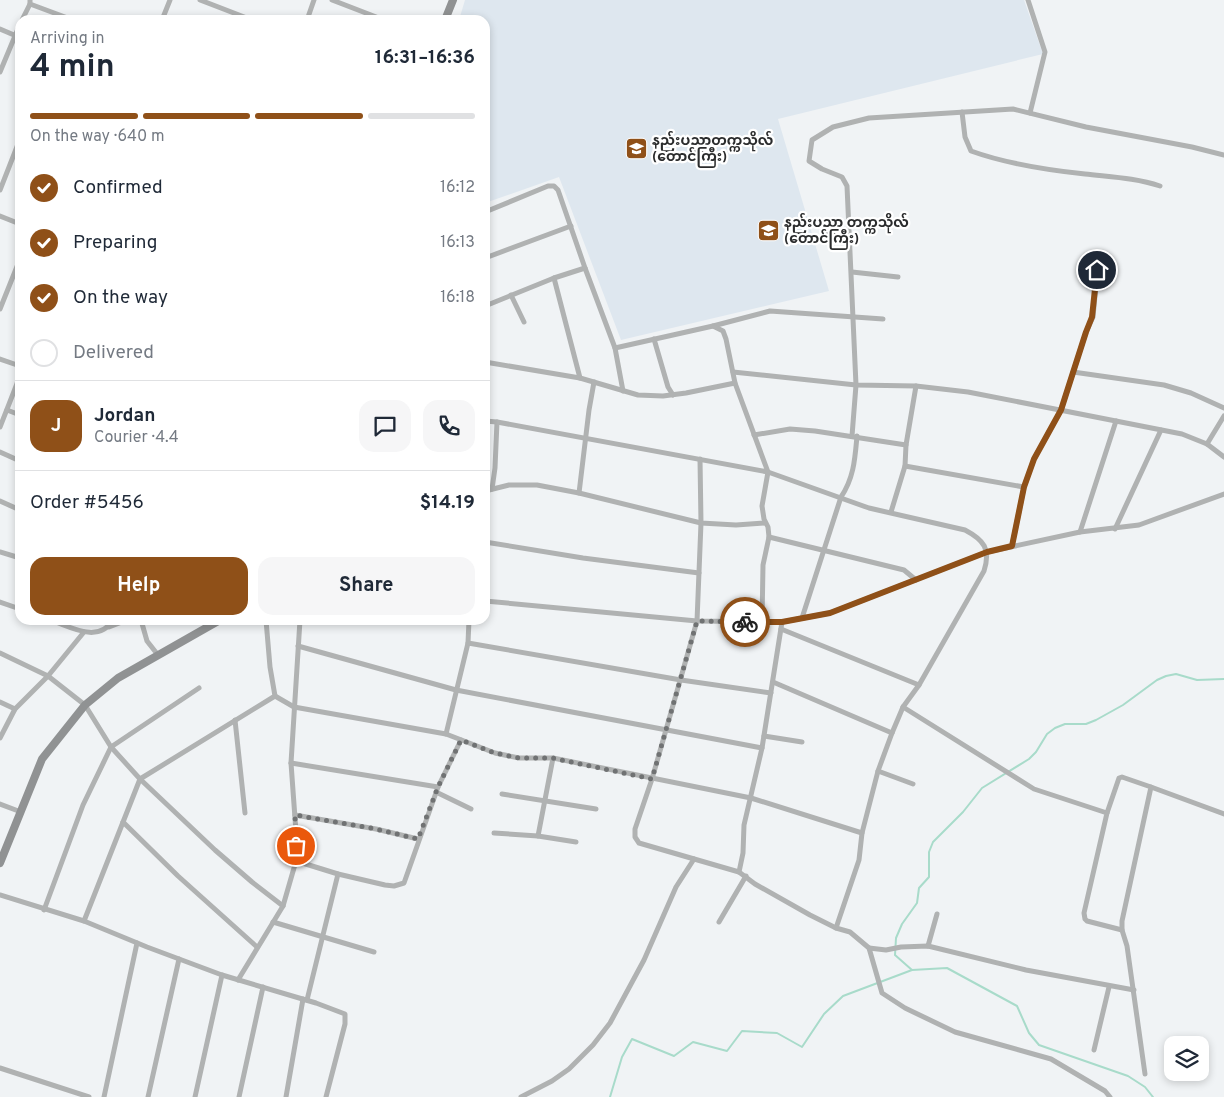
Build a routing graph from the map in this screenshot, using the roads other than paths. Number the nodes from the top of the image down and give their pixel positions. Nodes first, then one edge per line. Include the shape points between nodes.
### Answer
1 (170, 0) edge
2 (200, 0) edge
3 (314, 0) edge
4 (332, 0) edge
5 (453, 0) edge
6 (1028, 0) edge
7 (30, 2) edge
8 (24, 15) edge
9 (60, 15) edge
10 (164, 15) edge
11 (239, 15) edge
12 (309, 15) edge
13 (371, 15) edge
14 (447, 15) edge
15 (0, 29) edge
16 (14, 35) joint
17 (0, 72) edge
18 (962, 112) junction
19 (1030, 113) junction
20 (15, 152) edge
21 (1224, 156) edge
22 (1160, 186) dead end
23 (0, 190) edge
24 (490, 210) edge
25 (0, 216) edge
26 (15, 222) edge
27 (570, 226) junction
28 (1098, 253) dead end
29 (490, 256) edge
30 (585, 268) junction
31 (15, 272) edge
32 (852, 272) junction
33 (898, 277) dead end
34 (554, 278) junction
35 (511, 296) junction
36 (490, 304) edge
37 (0, 309) edge
38 (853, 318) junction
39 (883, 320) dead end
40 (524, 322) dead end
41 (713, 326) junction
42 (654, 339) junction
43 (615, 348) junction
44 (0, 359) edge
45 (490, 363) edge
46 (15, 364) edge
47 (733, 372) junction
48 (1073, 372) junction
49 (580, 378) junction
50 (594, 382) junction
51 (735, 383) junction
52 (856, 385) junction
53 (916, 386) junction
54 (15, 389) edge
55 (623, 391) junction
56 (673, 395) junction
57 (1224, 408) edge
58 (7, 410) junction
59 (1061, 410) junction
60 (15, 413) edge
61 (1224, 416) edge
62 (1116, 421) junction
63 (490, 422) edge
64 (497, 422) junction
65 (0, 426) edge
66 (1162, 430) junction
67 (754, 435) junction
68 (855, 436) junction
69 (586, 438) junction
70 (1207, 444) junction
71 (906, 445) junction
72 (0, 452) edge
73 (1224, 457) edge
74 (15, 459) edge
75 (700, 459) junction
76 (905, 466) junction
77 (768, 472) junction
78 (1024, 487) junction
79 (492, 489) joint
80 (579, 494) junction
81 (1224, 494) edge
82 (841, 497) junction
83 (0, 501) edge
84 (15, 508) edge
85 (891, 512) junction
86 (765, 522) junction
87 (701, 523) junction
88 (1115, 528) junction
89 (1080, 532) junction
90 (769, 537) junction
91 (490, 543) edge
92 (1012, 546) junction
93 (824, 550) junction
94 (0, 552) edge
95 (987, 552) junction
96 (15, 556) edge
97 (699, 573) junction
98 (916, 580) junction
99 (490, 601) edge
100 (0, 602) edge
101 (15, 607) edge
102 (802, 618) junction
103 (697, 621) junction
104 (762, 622) junction
105 (782, 622) junction
106 (64, 625) edge
107 (113, 625) edge
108 (142, 625) edge
109 (211, 625) edge
110 (266, 625) edge
111 (300, 625) edge
112 (470, 625) edge
113 (108, 627) joint
114 (781, 629) junction
115 (84, 632) junction
116 (468, 643) junction
117 (298, 646) junction
118 (0, 653) edge
119 (158, 655) junction
120 (48, 676) junction
121 (681, 680) junction
122 (773, 682) junction
123 (919, 685) junction
124 (199, 688) dead end
125 (456, 690) junction
126 (771, 693) junction
127 (275, 696) junction
128 (0, 702) edge
129 (85, 705) junction
130 (294, 707) junction
131 (903, 708) junction
132 (15, 709) junction
133 (235, 720) junction
134 (666, 729) junction
135 (892, 733) junction
136 (446, 734) junction
137 (764, 736) junction
138 (0, 738) edge
139 (461, 740) junction
140 (802, 742) dead end
141 (111, 747) junction
142 (762, 748) junction
143 (552, 758) junction
144 (291, 763) junction
145 (878, 771) junction
146 (140, 779) junction
147 (652, 779) junction
148 (913, 784) dead end
149 (1151, 787) junction
150 (437, 790) junction
151 (502, 794) dead end
152 (751, 798) junction
153 (545, 801) junction
154 (0, 804) edge
155 (471, 809) dead end
156 (596, 809) dead end
157 (21, 812) junction
158 (1107, 812) junction
159 (245, 813) dead end
160 (1224, 814) edge
161 (295, 815) junction
162 (123, 822) junction
163 (494, 833) dead end
164 (862, 833) junction
165 (538, 836) junction
166 (418, 839) junction
167 (576, 842) dead end
168 (694, 860) junction
169 (296, 861) junction
170 (0, 863) edge
171 (739, 872) junction
172 (338, 874) junction
173 (746, 876) junction
174 (0, 895) edge
175 (283, 906) junction
176 (44, 910) junction
177 (937, 914) dead end
178 (84, 921) junction
179 (273, 922) junction
180 (719, 922) dead end
181 (836, 928) junction
182 (1122, 930) junction
183 (323, 936) junction
184 (137, 943) junction
185 (928, 946) junction
186 (258, 947) junction
187 (868, 948) junction
188 (374, 952) dead end
189 (179, 959) junction
190 (222, 975) junction
191 (238, 980) junction
192 (263, 987) junction
193 (1109, 987) junction
194 (1134, 990) junction
195 (305, 1000) junction
196 (1094, 1050) dead end
197 (0, 1068) edge
198 (1145, 1074) dead end
199 (89, 1097) edge
200 (104, 1097) edge
201 (148, 1097) edge
202 (195, 1097) edge
203 (239, 1097) edge
204 (286, 1097) edge
205 (326, 1097) edge
206 (521, 1097) edge
207 (1110, 1097) edge

1 - 10 street
2 - 11 street
3 - 12 street
4 - 13 street
5 - 14 main road
6 - 19 street via 1045,52
7 - 8 street
7 - 9 street
15 - 16 street
16 - 17 street
18 - 19 street via 1013,109
18 - 22 street via 965,137 971,151 1039,167 1142,180
18 - 32 street via 869,118 833,127 812,140 809,161 842,177 847,186
19 - 21 street
20 - 23 street
24 - 27 street via 554,186
25 - 26 street
27 - 29 street
27 - 30 street
28 - 48 street via 1092,317
30 - 34 street
30 - 43 street
31 - 37 street
32 - 33 street
32 - 38 street
34 - 35 street
34 - 49 street
35 - 36 street
35 - 40 street
38 - 39 street
38 - 41 street via 770,311
38 - 52 street
41 - 42 street
41 - 47 street via 723,331
42 - 43 street
42 - 56 street
43 - 55 street
44 - 46 street
45 - 49 street
47 - 51 street
47 - 52 street
48 - 57 street via 1164,385
48 - 59 street
49 - 50 street
50 - 55 street
50 - 69 street
51 - 56 street
51 - 67 street
52 - 53 street
52 - 68 street
53 - 59 street via 968,392
53 - 71 street
54 - 58 street
55 - 56 street via 638,395
58 - 60 street
58 - 65 street
59 - 62 street
59 - 78 street via 1034,459
61 - 70 street
62 - 66 street
62 - 89 street
63 - 64 street
64 - 69 street
64 - 79 street
66 - 70 street
66 - 88 street
67 - 68 street via 790,429
67 - 77 street
68 - 71 street
68 - 82 street via 853,474
69 - 75 street
69 - 80 street
70 - 73 street
71 - 76 street
72 - 74 street
75 - 77 street
75 - 87 street
76 - 78 street
76 - 85 street
77 - 82 street
77 - 86 street via 762,506
78 - 92 street
79 - 80 street via 537,485
80 - 87 street
81 - 88 street via 1139,525
82 - 85 street
82 - 93 street
83 - 84 street
85 - 95 street via 964,530 979,540
86 - 87 street via 736,525
86 - 90 street
87 - 97 street
88 - 89 street
89 - 92 street
90 - 93 street
90 - 104 street via 764,565
91 - 97 street
92 - 95 street
93 - 98 street via 904,570
93 - 102 street
94 - 96 street
95 - 98 street
95 - 123 street via 984,571
97 - 103 street
98 - 102 street via 830,613
99 - 103 street
100 - 101 street
102 - 105 street
103 - 104 street
103 - 121 street
104 - 105 street
105 - 114 street
106 - 115 street
107 - 113 street
108 - 119 street via 147,641
109 - 119 main road
110 - 127 street
111 - 117 street
112 - 116 street
113 - 115 street via 96,633
114 - 122 street
114 - 123 street
115 - 120 street
116 - 121 street
116 - 125 street
117 - 125 street
117 - 130 street
118 - 120 street
119 - 129 main road via 118,678
120 - 129 street
120 - 132 street
121 - 126 street
121 - 134 street
122 - 126 street
122 - 135 street
123 - 131 street
124 - 141 street
125 - 134 street
125 - 136 street
126 - 137 street
127 - 130 street
127 - 133 street
128 - 132 street
129 - 141 street
129 - 157 main road via 42,759
130 - 136 street
130 - 144 street
131 - 135 street
131 - 158 street via 1020,782
132 - 138 street
133 - 146 street
133 - 159 street
134 - 142 street
134 - 147 street
135 - 145 street
136 - 139 street
137 - 140 street
137 - 142 street
139 - 143 street via 519,758
139 - 150 street
141 - 146 street
141 - 176 street via 83,805
142 - 152 street
143 - 147 street
143 - 153 street
144 - 150 street
144 - 161 street
145 - 148 street
145 - 164 street
146 - 162 street
146 - 175 street via 215,850
147 - 152 street
147 - 168 street via 635,829 639,843
149 - 158 street via 1119,778
149 - 160 street
149 - 182 street
150 - 155 street
150 - 166 street
151 - 153 street
152 - 164 street
152 - 171 street via 744,825
153 - 156 street
153 - 165 street
154 - 157 street
157 - 170 main road
158 - 182 street via 1084,913 1087,921
161 - 166 street
161 - 169 street
162 - 178 street
162 - 186 street
163 - 165 street
164 - 181 street via 859,860
165 - 167 street
166 - 172 street via 404,883 385,885
168 - 171 street
168 - 206 street via 676,888 644,960 610,1023 594,1045 558,1077
169 - 172 street
169 - 175 street
171 - 173 street
172 - 183 street
173 - 180 street
173 - 181 street
174 - 176 street
175 - 179 street
176 - 178 street
177 - 185 street
178 - 184 street
179 - 183 street
179 - 186 street
181 - 187 street via 850,932
182 - 194 street
183 - 188 street
183 - 195 street
184 - 189 street
184 - 200 street
185 - 187 street via 886,950
185 - 193 street
186 - 191 street
187 - 207 street via 882,993 906,1008 955,1032 1051,1058
189 - 190 street
189 - 201 street
190 - 191 street
190 - 202 street
191 - 192 street
192 - 195 street
192 - 203 street
193 - 194 street
193 - 196 street
194 - 198 street
195 - 204 street
195 - 205 street via 345,1014
197 - 199 street

